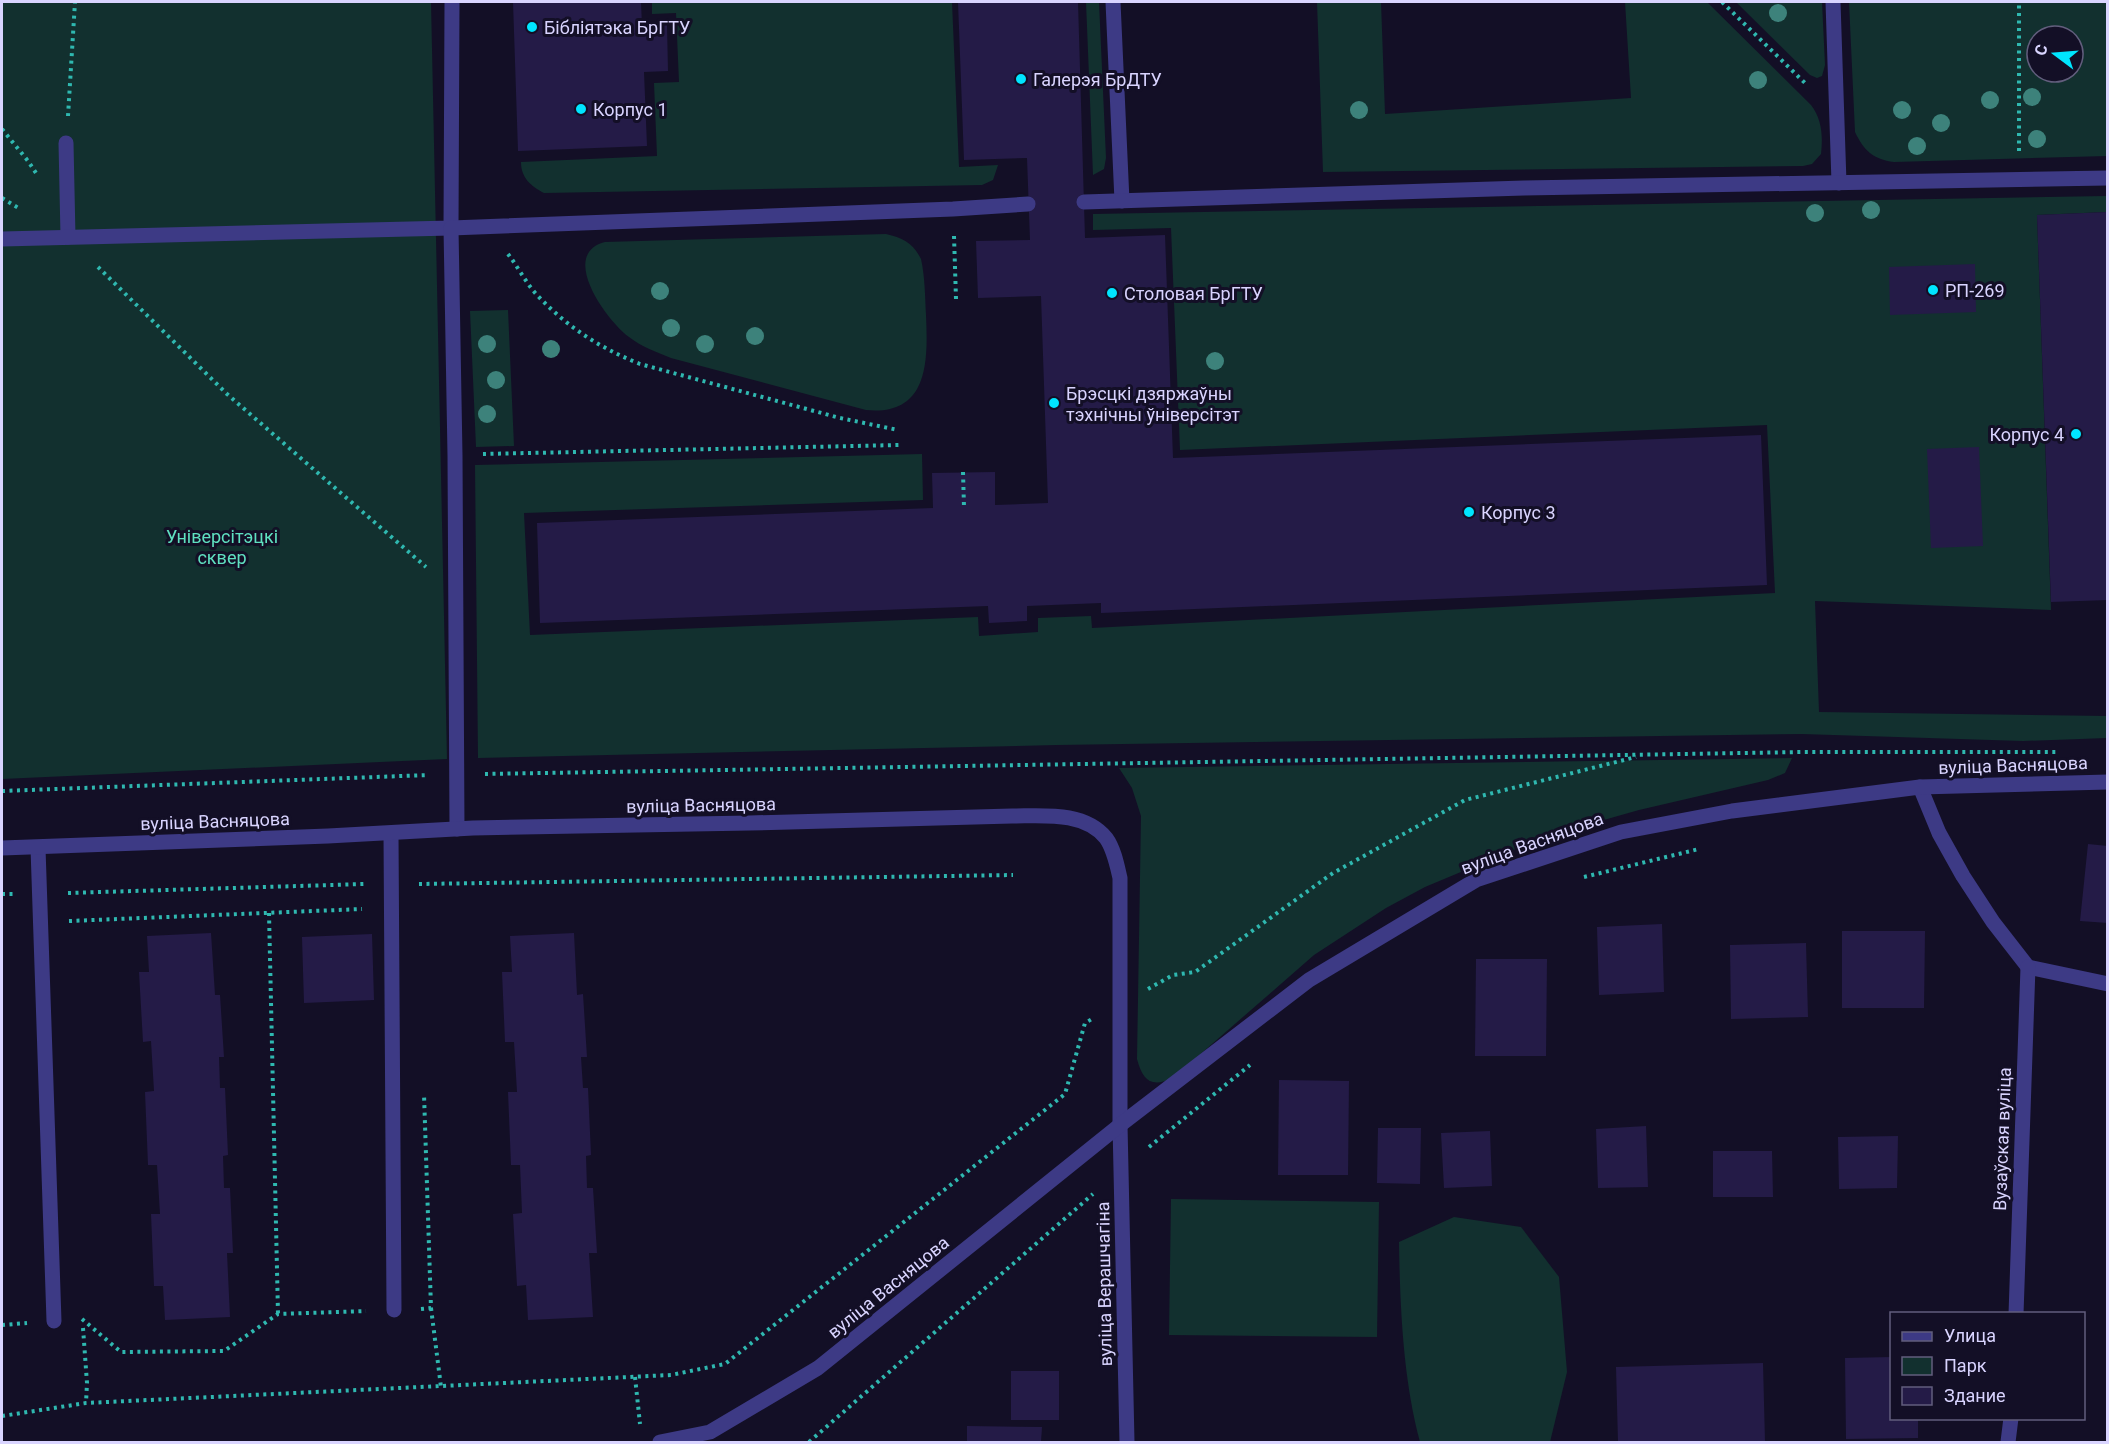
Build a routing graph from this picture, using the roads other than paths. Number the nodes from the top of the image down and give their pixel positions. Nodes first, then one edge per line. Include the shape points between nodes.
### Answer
1 (452, 2) edge
2 (1113, 2) edge
3 (1833, 2) edge
4 (66, 143) road end
5 (2108, 178) edge
6 (1839, 183) junction
7 (1122, 201) junction
8 (1084, 202) dead end
9 (1028, 204) dead end
10 (451, 228) junction
11 (68, 237) junction
12 (2, 239) edge
13 (2108, 782) edge
14 (1920, 787) junction
15 (457, 829) junction
16 (391, 834) junction
17 (38, 848) junction
18 (2, 849) edge
19 (2028, 967) junction
20 (2108, 984) edge
21 (1120, 1125) junction
22 (394, 1310) road end
23 (2016, 1312) edge
24 (54, 1321) road end
25 (2011, 1420) edge
26 (709, 1437) edge
27 (660, 1443) edge
28 (1127, 1443) edge
29 (2008, 1443) edge

1 - 10 street
2 - 7 street
3 - 6 street
4 - 11 street
5 - 6 street
6 - 7 street
7 - 8 street
9 - 10 street
10 - 11 street
10 - 15 street
11 - 12 street
13 - 14 street, вуліца Васняцова
14 - 19 street, вуліца Васняцова via 1963,876
14 - 21 street, вуліца Васняцова via 1732,811 1621,832 1476,880 1309,981
15 - 16 street, вуліца Васняцова
15 - 21 street, вуліца Васняцова via 1012,816 1054,816 1091,825 1106,838 1120,878
16 - 17 street, вуліца Васняцова
16 - 22 street
17 - 18 street, вуліца Васняцова
17 - 24 street
19 - 20 street
19 - 23 street, Вузаўская вуліца
21 - 26 street, вуліца Васняцова via 818,1368
21 - 28 street, вуліца Верашчагіна
25 - 29 street
26 - 27 street, вуліца Васняцова

